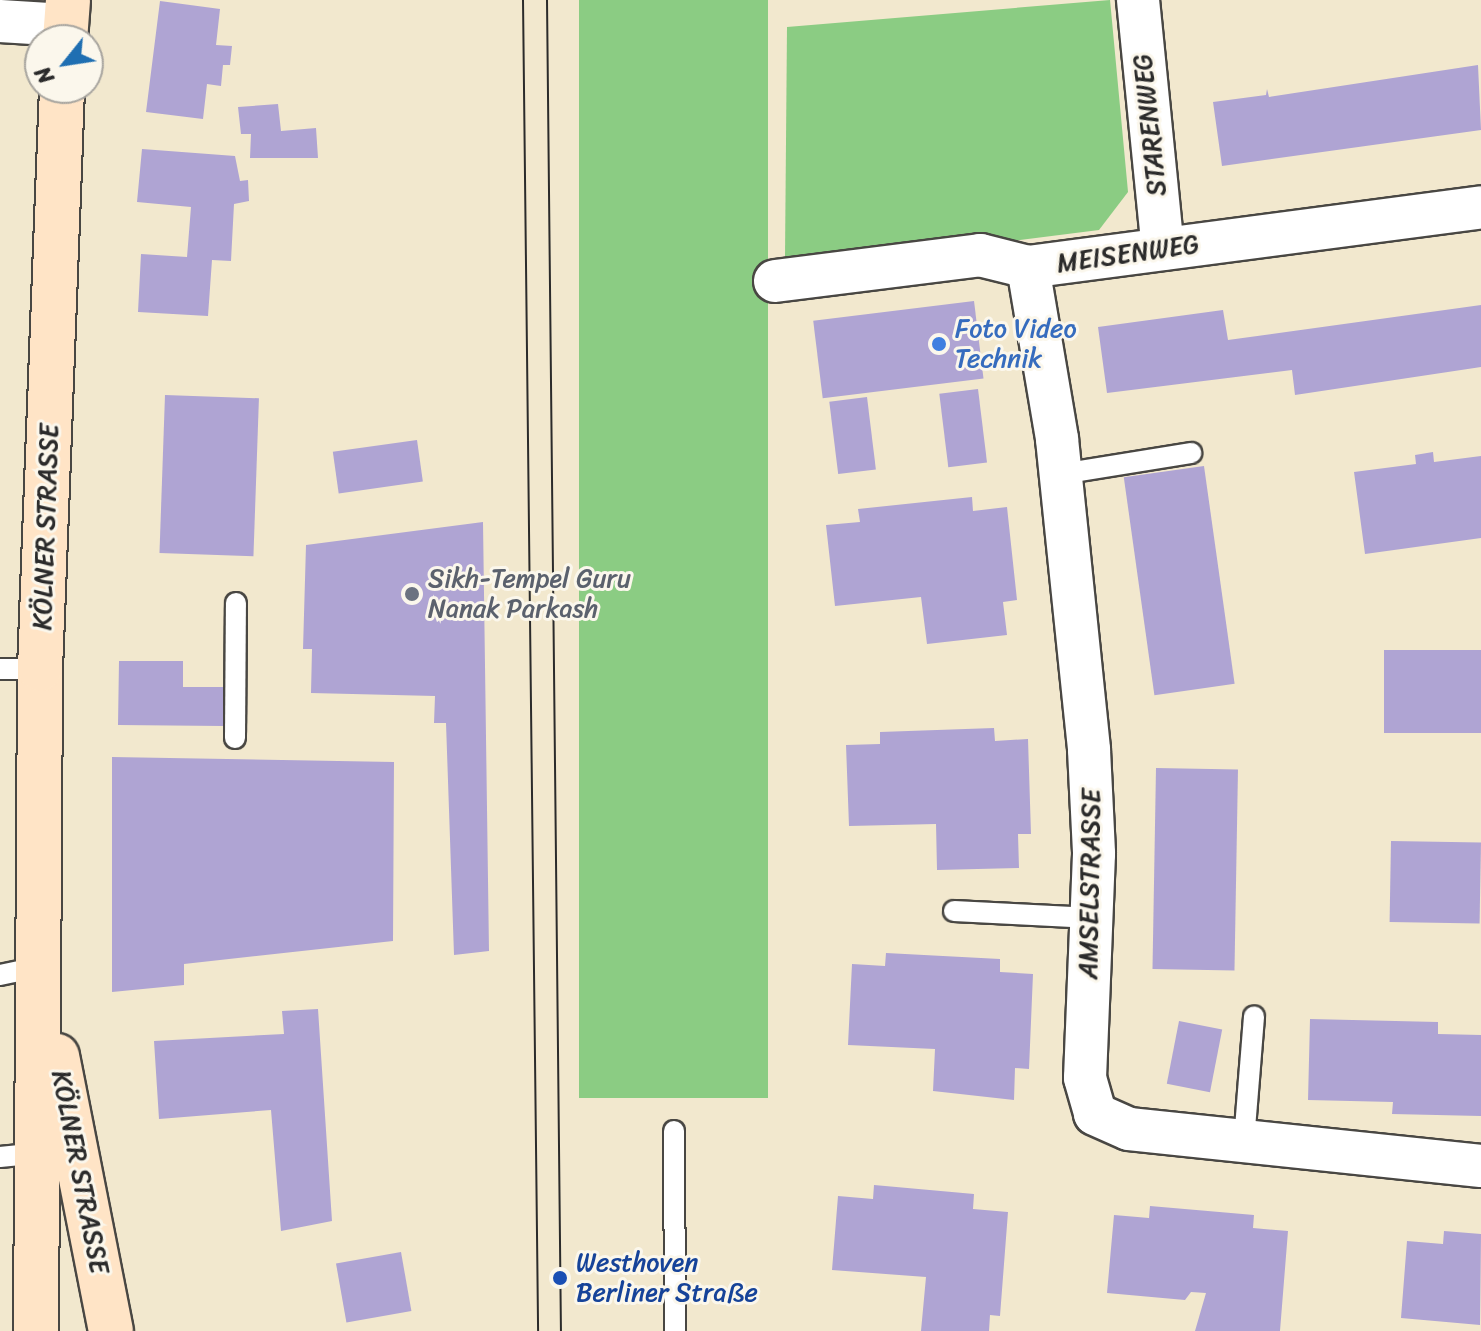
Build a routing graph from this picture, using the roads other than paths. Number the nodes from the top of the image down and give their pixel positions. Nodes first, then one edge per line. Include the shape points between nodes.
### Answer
1 (1138, 0) edge
2 (0, 21) edge
3 (66, 22) edge
4 (61, 104) edge
5 (1481, 207) edge
6 (1163, 249) junction
7 (1028, 267) junction
8 (775, 281) dead end
9 (1191, 453) dead end
10 (1061, 474) junction
11 (236, 603) dead end
12 (20, 669) edge
13 (235, 738) dead end
14 (954, 911) dead end
15 (1092, 918) junction
16 (20, 971) edge
17 (1254, 1016) dead end
18 (674, 1131) dead end
19 (1244, 1141) junction
20 (37, 1153) edge
21 (1481, 1166) edge
22 (36, 1331) edge
23 (111, 1331) edge
24 (675, 1331) edge

1 - 6 street, STARENWEG
2 - 3 street
4 - 12 main road, KÖLNER STRASSE
5 - 6 street, MEISENWEG
6 - 7 street, MEISENWEG
7 - 8 street, MEISENWEG via 980,255
7 - 10 street, AMSELSTRASSE
9 - 10 lane
10 - 15 street, AMSELSTRASSE via 1089,750
11 - 13 lane
12 - 16 main road, KÖLNER STRASSE
14 - 15 lane
15 - 19 street, AMSELSTRASSE via 1085,1078 1095,1114 1129,1129
16 - 20 main road, KÖLNER STRASSE
17 - 19 lane
18 - 24 lane
19 - 21 street, AMSELSTRASSE
20 - 22 main road, KÖLNER STRASSE
20 - 23 main road, KÖLNER STRASSE

